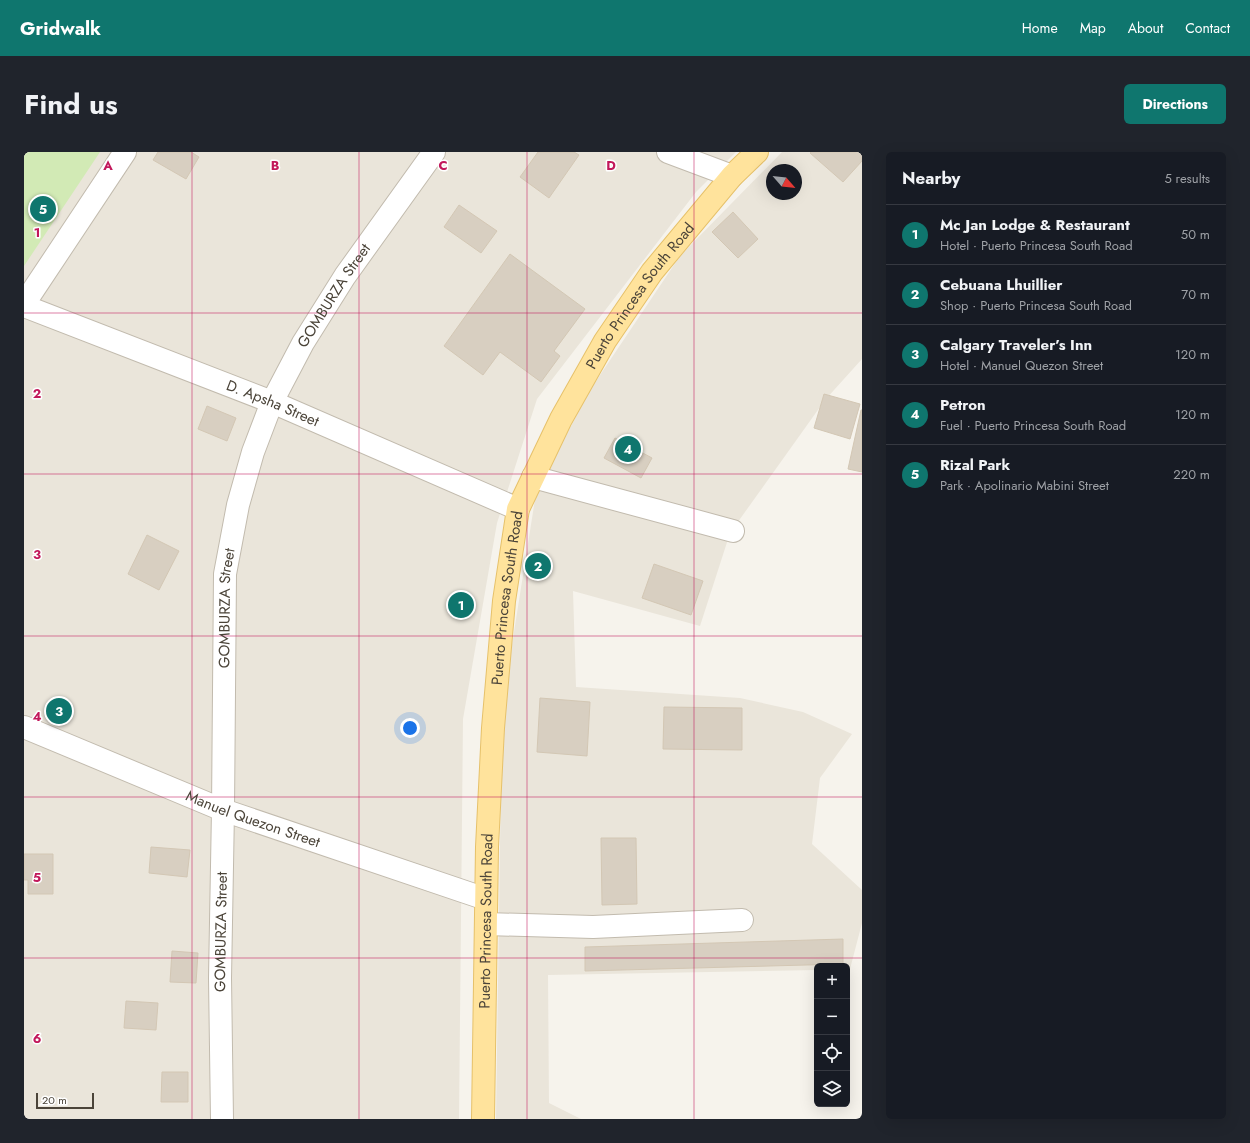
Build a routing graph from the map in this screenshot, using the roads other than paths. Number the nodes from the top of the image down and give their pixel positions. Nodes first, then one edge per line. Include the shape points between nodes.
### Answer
1 (125, 152) edge
2 (434, 152) edge
3 (668, 152) edge
4 (757, 152) edge
5 (732, 176) junction
6 (24, 305) edge
7 (272, 402) junction
8 (533, 477) junction
9 (518, 509) junction
10 (733, 531) dead end
11 (24, 726) edge
12 (223, 810) junction
13 (486, 899) junction
14 (742, 920) dead end
15 (486, 924) junction
16 (222, 1119) edge
17 (483, 1119) edge

1 - 6 street
2 - 7 street, GOMBURZA Street via 345,276 303,343
3 - 5 street
4 - 5 main road, Puerto Princesa South Road
5 - 8 main road, Puerto Princesa South Road via 652,272 605,341 561,419
6 - 7 street, D. Apsha Street
7 - 9 street, D. Apsha Street
7 - 12 street, GOMBURZA Street via 253,452 238,505 225,574
8 - 9 main road, Puerto Princesa South Road
8 - 10 street
9 - 13 main road, Puerto Princesa South Road via 504,601 493,728
11 - 12 street, Manuel Quezon Street
12 - 13 street, Manuel Quezon Street
12 - 16 street, GOMBURZA Street via 220,978
13 - 15 main road, Puerto Princesa South Road
14 - 15 street via 593,927
15 - 17 main road, Puerto Princesa South Road

